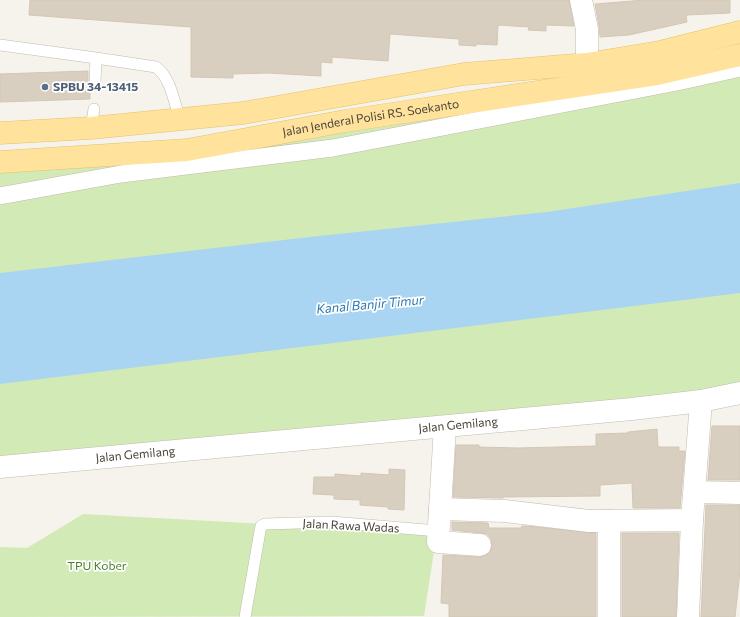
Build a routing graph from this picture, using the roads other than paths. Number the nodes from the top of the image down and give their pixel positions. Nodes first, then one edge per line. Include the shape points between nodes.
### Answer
1 (581, 0) edge
2 (740, 32) edge
3 (0, 45) edge
4 (740, 55) edge
5 (96, 58) junction
6 (587, 64) junction
7 (740, 68) edge
8 (95, 83) dead end
9 (180, 120) junction
10 (0, 133) edge
11 (187, 150) junction
12 (0, 162) edge
13 (0, 196) edge
14 (740, 393) edge
15 (701, 401) junction
16 (445, 426) junction
17 (0, 467) edge
18 (695, 492) junction
19 (740, 493) edge
20 (440, 509) junction
21 (692, 520) junction
22 (609, 521) junction
23 (438, 536) junction
24 (480, 545) dead end
25 (245, 617) edge
26 (609, 617) edge
27 (688, 617) edge

1 - 6 street via 587,29
2 - 6 main road via 660,52
3 - 5 lane
4 - 11 main road, Jalan Jenderal Polisi RS. Soekanto via 657,74 345,122
5 - 8 lane
5 - 9 lane via 156,67 163,72
6 - 9 main road via 464,74 243,113
7 - 13 street via 333,148 121,174
9 - 10 main road via 93,119
9 - 11 main road
11 - 12 main road, Jalan Jenderal Polisi RS. Soekanto
14 - 15 street, Jalan Gemilang
15 - 16 street, Jalan Gemilang
15 - 18 street
16 - 17 street, Jalan Gemilang
16 - 20 street
18 - 19 street
18 - 21 street
20 - 22 street via 505,511 571,520
20 - 23 street
21 - 22 street
21 - 27 street
22 - 26 street
23 - 24 street
23 - 25 lane, Jalan Rawa Wadas via 332,522 265,524 261,526

